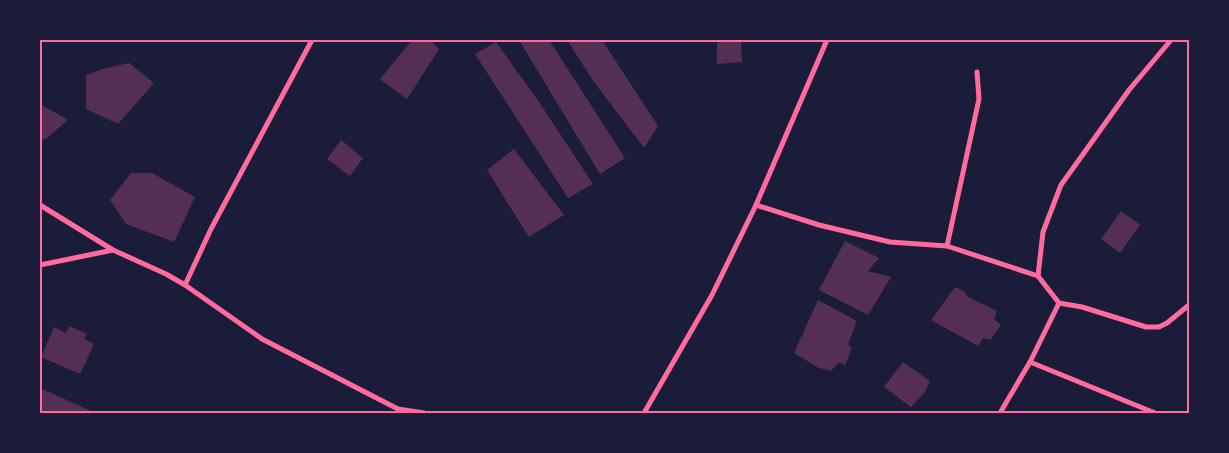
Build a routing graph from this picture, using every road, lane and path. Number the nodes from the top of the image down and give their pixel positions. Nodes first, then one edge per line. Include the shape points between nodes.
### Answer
1 (312, 40) edge
2 (827, 40) edge
3 (1171, 40) edge
4 (978, 72) dead end
5 (40, 205) edge
6 (756, 205) junction
7 (947, 246) junction
8 (113, 250) junction
9 (40, 265) edge
10 (1038, 276) junction
11 (185, 285) junction
12 (1059, 303) junction
13 (1189, 305) edge
14 (1030, 362) junction
15 (397, 411) edge
16 (424, 413) edge
17 (644, 413) edge
18 (1000, 413) edge
19 (1155, 413) edge

1 - 11 street via 211,229
2 - 6 street
3 - 10 street via 1128,90 1061,184 1043,232
4 - 7 street via 978,99
5 - 8 street
6 - 7 street via 819,225 890,242
6 - 17 street via 712,295
7 - 10 street
8 - 9 street
8 - 11 street
10 - 12 street
11 - 15 street via 262,339
12 - 13 street via 1146,327 1167,323
12 - 14 street
14 - 18 street
14 - 19 street
15 - 16 street

